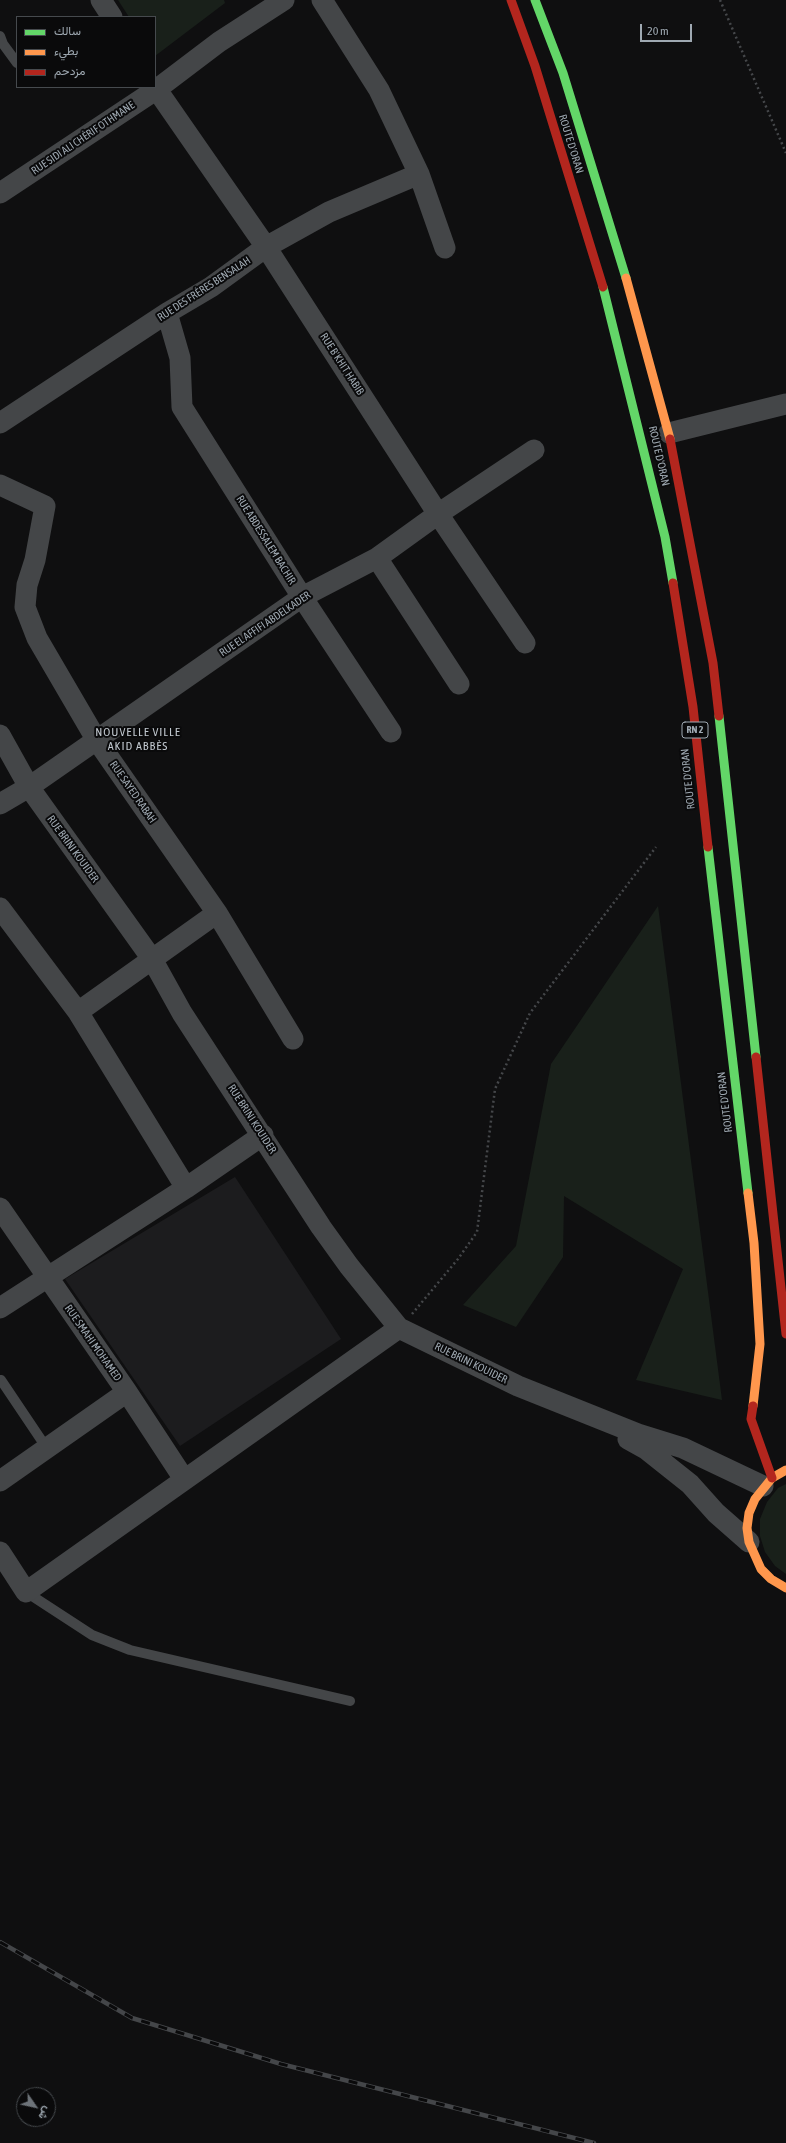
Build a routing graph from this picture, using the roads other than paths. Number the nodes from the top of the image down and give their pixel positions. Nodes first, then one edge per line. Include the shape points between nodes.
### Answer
1 (101, 0) edge
2 (284, 0) edge
3 (322, 0) edge
4 (511, 0) edge
5 (535, 0) edge
6 (111, 16) edge
7 (1, 42) edge
8 (16, 62) edge
9 (156, 88) edge
10 (419, 174) junction
11 (0, 194) edge
12 (266, 247) junction
13 (445, 248) dead end
14 (167, 313) junction
15 (786, 404) edge
16 (0, 423) edge
17 (669, 433) junction
18 (534, 450) dead end
19 (0, 485) edge
20 (438, 514) junction
21 (377, 558) junction
22 (302, 597) junction
23 (525, 643) dead end
24 (459, 684) dead end
25 (391, 732) dead end
26 (0, 735) edge
27 (96, 739) junction
28 (29, 786) junction
29 (0, 804) edge
30 (0, 908) edge
31 (217, 913) junction
32 (152, 959) junction
33 (78, 1012) junction
34 (293, 1039) dead end
35 (263, 1135) junction
36 (186, 1188) junction
37 (0, 1208) edge
38 (46, 1277) junction
39 (0, 1308) edge
40 (399, 1328) junction
41 (786, 1334) edge
42 (1, 1380) edge
43 (127, 1392) junction
44 (584, 1413) junction
45 (46, 1448) junction
46 (786, 1470) edge
47 (184, 1478) junction
48 (0, 1481) edge
49 (768, 1482) junction
50 (748, 1542) junction
51 (0, 1552) edge
52 (26, 1592) junction
53 (784, 1592) edge
54 (350, 1701) dead end

1 - 6 street
2 - 9 street, RUE SIDI ALI CHÉRIF OTHMANE via 219,42
3 - 10 street via 379,90
4 - 49 main road, ROUTE D'ORAN / RN 2 via 535,66 609,308 643,440 669,559 693,707 720,967 754,1243 760,1344 751,1419
5 - 17 main road, ROUTE D'ORAN / RN 2 via 563,73 620,256
7 - 8 lane
9 - 11 street, RUE SIDI ALI CHÉRIF OTHMANE
9 - 12 street, RUE B'KHIT HABIB
10 - 12 street, RUE DES FRÈRES BENSALAH via 329,212
10 - 13 street
12 - 14 street, RUE DES FRÈRES BENSALAH via 211,287
12 - 20 street, RUE B'KHIT HABIB
14 - 16 street, RUE DES FRÈRES BENSALAH
14 - 22 street, RUE ABDESSALEM BACHIR via 180,358 182,407
15 - 17 street
17 - 41 main road, ROUTE D'ORAN / RN 2 via 713,663
18 - 20 street, RUE EL AFFIFI ABDELKADER
19 - 27 street, RUE SAYED RABAH via 44,506 35,560 27,585 25,607 37,638
20 - 21 street, RUE EL AFFIFI ABDELKADER
20 - 23 street, RUE B'KHIT HABIB
21 - 22 street, RUE EL AFFIFI ABDELKADER
21 - 24 street
22 - 25 street, RUE ABDESSALEM BACHIR
22 - 27 street, RUE EL AFFIFI ABDELKADER
26 - 28 street, RUE BRINI KOUIDER
27 - 28 street, RUE EL AFFIFI ABDELKADER
27 - 31 street, RUE SAYED RABAH
28 - 29 street, RUE EL AFFIFI ABDELKADER
28 - 32 street, RUE BRINI KOUIDER
30 - 33 street
31 - 32 street
31 - 34 street, RUE SAYED RABAH
32 - 33 street
32 - 35 street, RUE BRINI KOUIDER via 182,1013
33 - 36 street
35 - 36 street
35 - 40 street, RUE BRINI KOUIDER via 321,1227
36 - 38 street
37 - 38 street, RUE SMAHI MOHAMED
38 - 39 street
38 - 43 street, RUE SMAHI MOHAMED
40 - 44 street, RUE BRINI KOUIDER via 464,1361
40 - 47 street
42 - 45 lane
43 - 45 street
43 - 47 street, RUE SMAHI MOHAMED
44 - 49 street
44 - 50 street via 646,1449 668,1466 690,1484 716,1513
45 - 48 street
46 - 49 main road
47 - 52 street
49 - 50 main road via 755,1499 749,1513
50 - 53 main road via 760,1568
51 - 52 street
52 - 54 lane via 92,1635 130,1650

